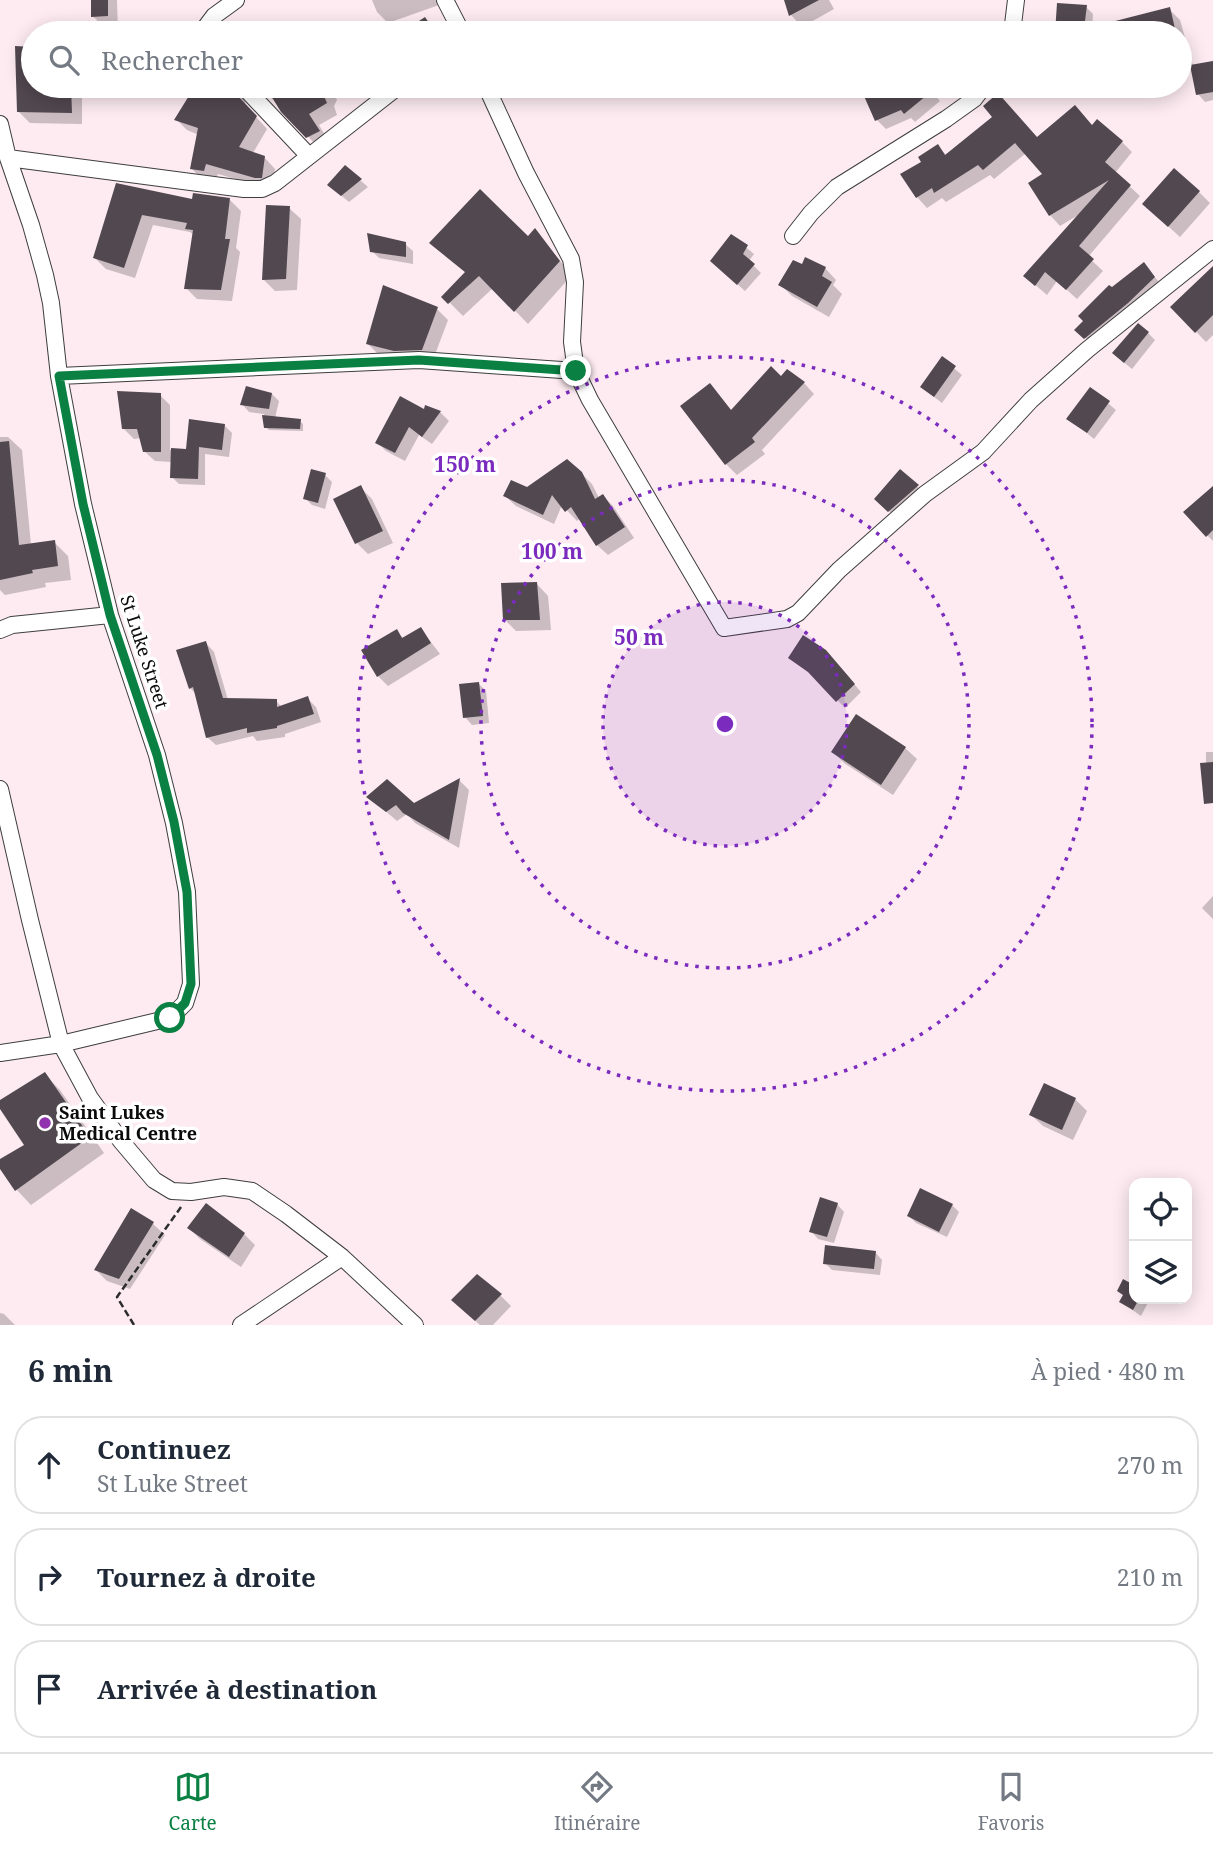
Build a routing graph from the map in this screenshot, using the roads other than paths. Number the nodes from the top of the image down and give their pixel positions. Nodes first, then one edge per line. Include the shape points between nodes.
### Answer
1 (236, 0) edge
2 (445, 0) edge
3 (1016, 0) edge
4 (211, 21) edge
5 (456, 21) edge
6 (1013, 21) edge
7 (254, 98) edge
8 (383, 98) edge
9 (492, 98) edge
10 (975, 98) edge
11 (0, 124) edge
12 (308, 155) junction
13 (8, 158) junction
14 (793, 236) dead end
15 (1213, 249) edge
16 (576, 371) junction
17 (59, 376) junction
18 (110, 615) junction
19 (0, 630) edge
20 (0, 789) edge
21 (61, 1044) junction
22 (0, 1053) edge
23 (342, 1257) junction
24 (241, 1325) edge
25 (415, 1325) edge

1 - 4 street
2 - 5 street
3 - 6 street
7 - 12 street
8 - 12 street
9 - 16 street via 571,259
10 - 14 street via 837,187
11 - 13 street, St Luke Street
12 - 13 street via 262,189
13 - 17 street, St Luke Street via 45,275
15 - 16 street via 1087,350 1031,400 983,452 925,494 787,619 724,628
16 - 17 street via 419,360
17 - 18 street, St Luke Street
18 - 19 street
18 - 21 street, St Luke Street via 157,755 174,822 187,892 191,984 185,1003 170,1018
20 - 21 street
21 - 22 street, St Luke Street
21 - 23 street via 90,1098 154,1180 172,1191 224,1187 252,1191
23 - 24 street
23 - 25 street

